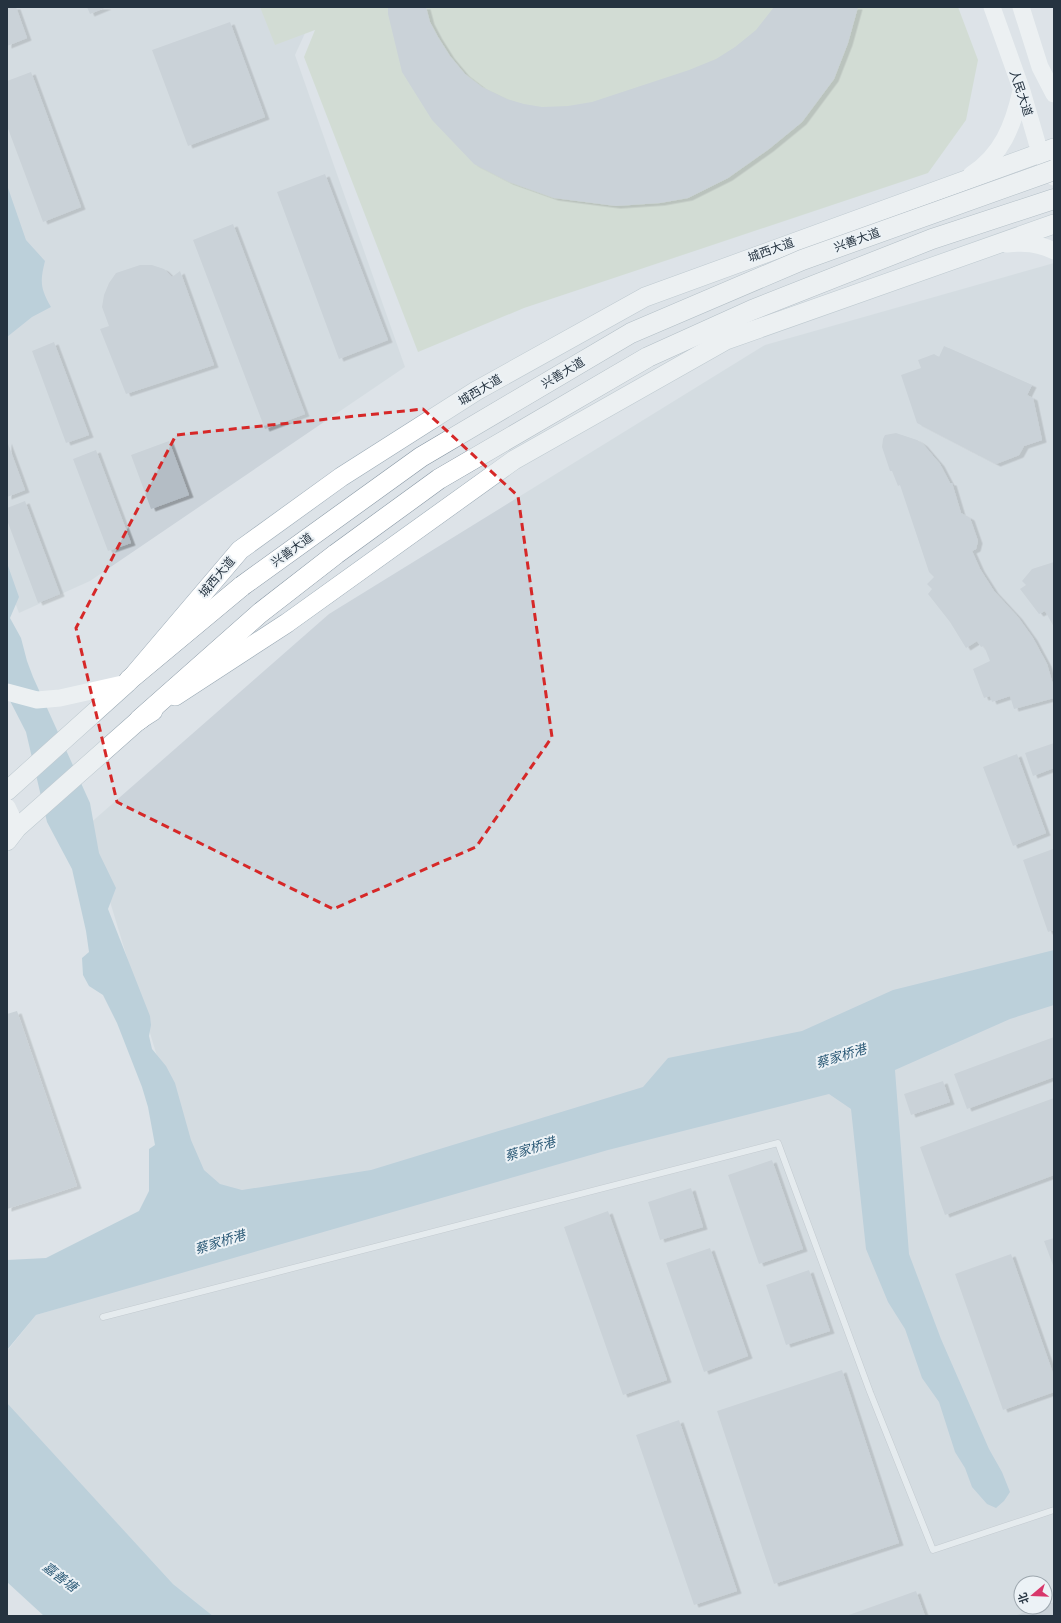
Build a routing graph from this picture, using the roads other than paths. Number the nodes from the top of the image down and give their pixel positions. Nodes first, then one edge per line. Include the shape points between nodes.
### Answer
1 (992, 7) edge
2 (1021, 7) edge
3 (1040, 67) junction
4 (1054, 84) edge
5 (1022, 91) junction
6 (1054, 94) edge
7 (1047, 151) edge
8 (1054, 170) edge
9 (1054, 177) edge
10 (959, 183) junction
11 (1054, 199) edge
12 (1054, 224) edge
13 (996, 244) junction
14 (1054, 251) edge
15 (128, 682) junction
16 (7, 692) edge
17 (139, 720) junction
18 (7, 791) edge
19 (7, 808) edge
20 (12, 834) edge
21 (103, 1317) dead end
22 (1054, 1510) edge

1 - 5 main road, 人民大道
2 - 3 main road
3 - 4 main road
3 - 6 main road
5 - 7 main road, 人民大道
5 - 10 main road via 1003,145 984,168
7 - 9 main road, 人民大道
7 - 10 main road, 城西大道
8 - 15 highway, 兴善大道, bridge via 802,260 631,333 421,457 242,586
10 - 15 main road, 城西大道 via 645,297 476,392 341,477 240,550
11 - 17 highway via 917,244 752,310 648,357 439,480 336,554 260,613
12 - 13 main road
13 - 14 main road via 1026,242
13 - 17 main road via 726,340 514,460 287,623
15 - 16 main road via 60,698 37,700
15 - 18 main road, 城西大道
17 - 20 main road
19 - 20 main road
21 - 22 lane via 778,1143 870,1392 933,1550

